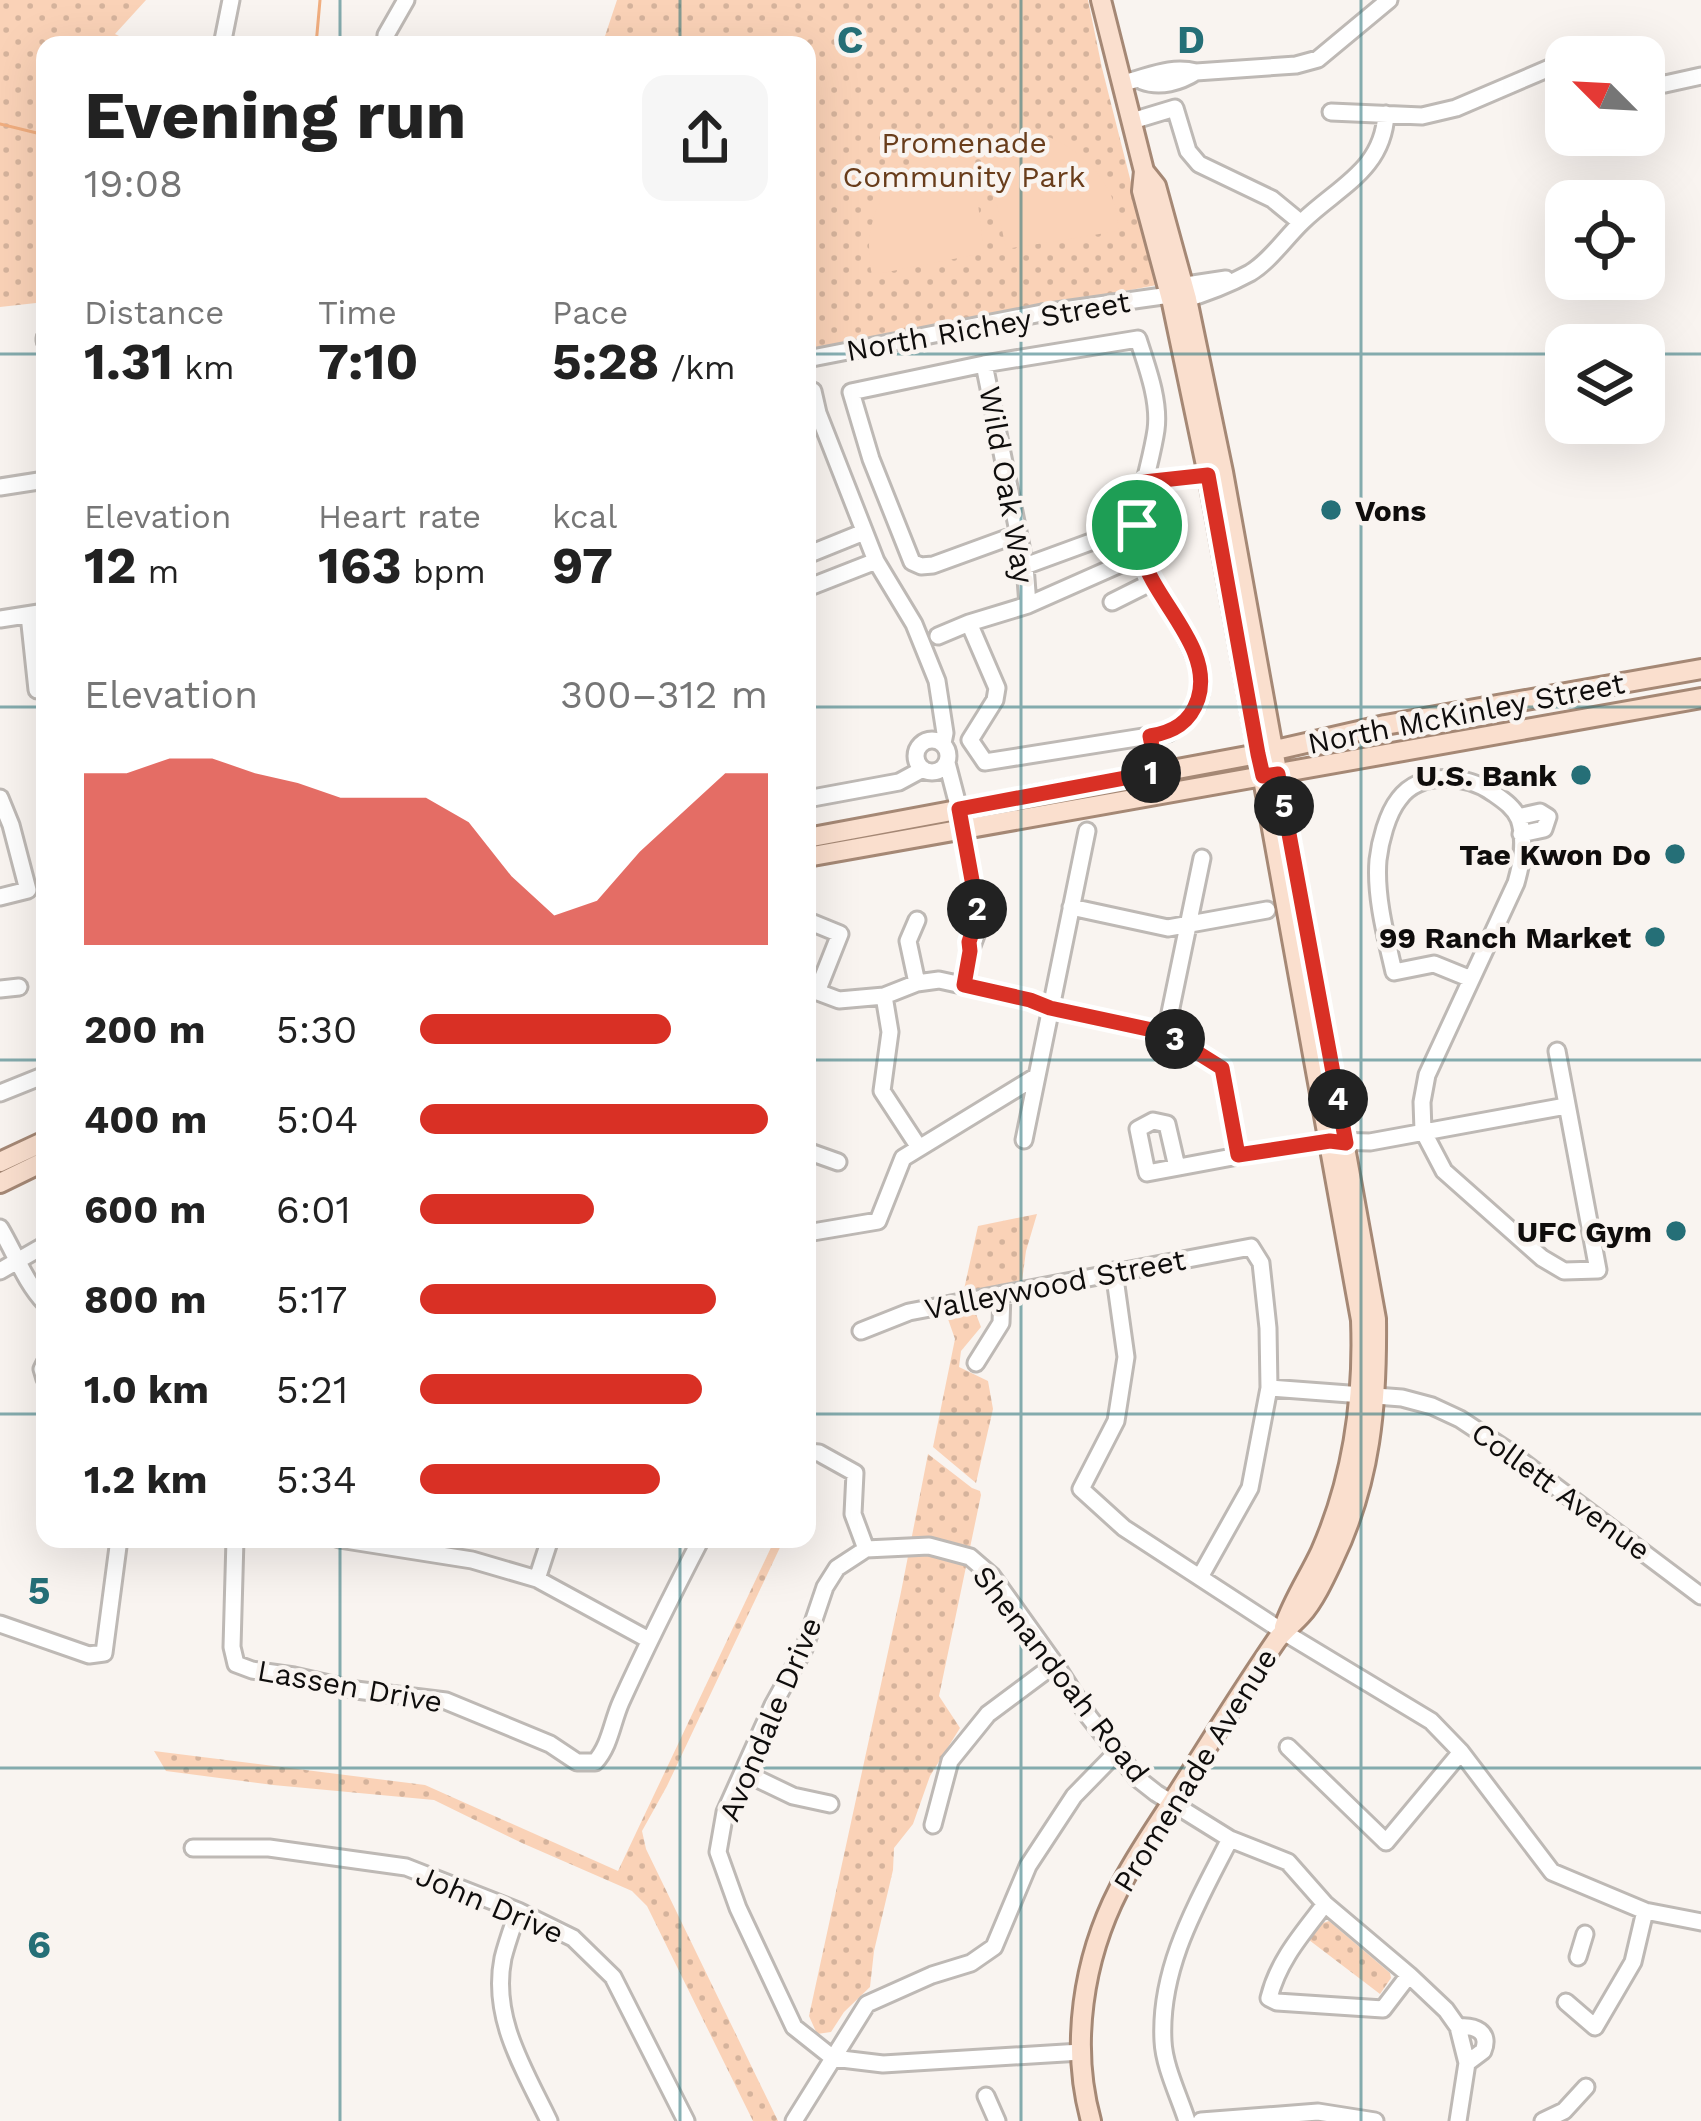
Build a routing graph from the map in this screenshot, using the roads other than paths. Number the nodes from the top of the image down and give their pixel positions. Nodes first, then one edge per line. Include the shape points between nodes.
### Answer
1 (231, 0) edge
2 (406, 0) edge
3 (1101, 0) edge
4 (1389, 0) edge
5 (224, 36) edge
6 (386, 36) edge
7 (1545, 70) edge
8 (1701, 76) edge
9 (1130, 81) junction
10 (1665, 83) edge
11 (1331, 112) dead end
12 (1386, 114) junction
13 (1132, 122) junction
14 (1300, 222) junction
15 (1176, 294) junction
16 (816, 357) edge
17 (984, 364) junction
18 (816, 408) edge
19 (1215, 473) junction
20 (36, 481) edge
21 (1144, 482) junction
22 (0, 487) edge
23 (1137, 525) junction
24 (864, 532) junction
25 (1018, 534) junction
26 (816, 551) edge
27 (1142, 555) junction
28 (876, 561) junction
29 (1024, 566) junction
30 (1152, 582) junction
31 (816, 584) edge
32 (1112, 602) dead end
33 (1028, 605) junction
34 (36, 613) edge
35 (0, 619) edge
36 (969, 623) junction
37 (938, 636) dead end
38 (1701, 669) edge
39 (1701, 698) edge
40 (1150, 736) junction
41 (943, 743) junction
42 (1265, 752) junction
43 (947, 763) junction
44 (923, 770) junction
45 (1157, 772) junction
46 (1270, 775) junction
47 (816, 797) edge
48 (0, 798) edge
49 (1518, 817) junction
50 (961, 818) junction
51 (1087, 831) dead end
52 (1522, 835) junction
53 (816, 837) edge
54 (816, 854) edge
55 (1202, 858) dead end
56 (0, 897) edge
57 (1071, 907) junction
58 (1267, 910) dead end
59 (917, 920) dead end
60 (816, 924) edge
61 (1187, 926) junction
62 (1472, 979) junction
63 (816, 982) edge
64 (917, 983) junction
65 (964, 985) junction
66 (19, 987) dead end
67 (0, 989) edge
68 (816, 991) edge
69 (884, 995) junction
70 (1050, 1008) junction
71 (1166, 1033) junction
72 (1557, 1051) dead end
73 (1037, 1076) junction
74 (36, 1080) edge
75 (0, 1094) edge
76 (1566, 1106) junction
77 (1423, 1130) junction
78 (1024, 1140) dead end
79 (1338, 1142) junction
80 (36, 1145) edge
81 (918, 1146) junction
82 (816, 1154) edge
83 (1238, 1155) junction
84 (0, 1162) edge
85 (838, 1162) dead end
86 (36, 1165) edge
87 (1177, 1167) dead end
88 (0, 1183) edge
89 (0, 1228) edge
90 (816, 1231) edge
91 (36, 1250) edge
92 (19, 1259) junction
93 (0, 1271) edge
94 (1114, 1271) junction
95 (36, 1293) edge
96 (1002, 1294) junction
97 (861, 1331) dead end
98 (976, 1363) dead end
99 (1269, 1388) junction
100 (1369, 1394) junction
101 (816, 1453) edge
102 (118, 1548) edge
103 (235, 1548) edge
104 (399, 1548) edge
105 (547, 1548) edge
106 (696, 1548) edge
107 (866, 1549) junction
108 (1200, 1577) junction
109 (537, 1579) junction
110 (1701, 1596) edge
111 (0, 1624) edge
112 (1282, 1631) junction
113 (649, 1640) junction
114 (1055, 1664) junction
115 (1288, 1747) dead end
116 (1461, 1752) junction
117 (1116, 1753) junction
118 (743, 1772) junction
119 (1172, 1803) junction
120 (830, 1804) dead end
121 (933, 1825) dead end
122 (1230, 1839) junction
123 (193, 1848) dead end
124 (1325, 1904) junction
125 (518, 1911) junction
126 (1645, 1911) junction
127 (1701, 1922) edge
128 (1585, 1934) dead end
129 (1579, 1957) dead end
130 (1409, 1975) junction
131 (1566, 2002) dead end
132 (1081, 2052) junction
133 (833, 2058) junction
134 (1586, 2087) dead end
135 (986, 2096) dead end
136 (550, 2121) edge
137 (686, 2121) edge
138 (794, 2121) edge
139 (997, 2121) edge
140 (1090, 2121) edge
141 (1187, 2121) edge
142 (1201, 2121) edge
143 (1375, 2121) edge
144 (1458, 2121) edge
145 (1543, 2121) edge

1 - 5 street
2 - 6 street
3 - 9 main road, Promenade Avenue
4 - 9 street via 1318,59 1182,68
7 - 12 street via 1456,107
8 - 10 street
9 - 13 main road, Promenade Avenue
11 - 12 street
12 - 14 street, North Richey Street via 1378,150 1358,176
13 - 14 street via 1175,108 1199,164 1272,199
13 - 15 main road, Promenade Avenue via 1156,186
14 - 15 street, North Richey Street via 1252,272
15 - 16 street, North Richey Street
15 - 19 main road, Promenade Avenue
17 - 21 street via 1138,339 1157,424
17 - 25 street, Wild Oak Way
17 - 25 street via 851,392 912,562 933,565
18 - 24 street
19 - 21 street
19 - 42 main road, Promenade Avenue
20 - 22 street
21 - 23 street
23 - 27 street
23 - 29 street
24 - 26 street
24 - 28 street
25 - 29 street, Wild Oak Way
27 - 30 street
27 - 33 street
28 - 31 street
28 - 41 street via 937,681
29 - 33 street, Wild Oak Way
30 - 32 street
30 - 40 street via 1188,640 1201,682 1180,726
33 - 36 street
34 - 35 street
36 - 37 street
36 - 40 street via 997,688 970,740 985,762
38 - 42 main road, North McKinley Street
39 - 46 main road, North McKinley Street
40 - 45 street
41 - 43 street
41 - 44 street via 920,745
42 - 45 main road, North McKinley Street
42 - 46 main road, Promenade Avenue
43 - 44 street
43 - 50 street
44 - 47 street
45 - 50 main road, North McKinley Street
46 - 50 main road, North McKinley Street
46 - 79 main road, Promenade Avenue
48 - 56 street via 28,890
49 - 52 street
49 - 52 street via 1548,818 1544,829
49 - 62 street via 1479,784 1444,779 1397,800 1383,837 1379,880 1394,972 1434,964
50 - 53 main road, North McKinley Street
50 - 54 main road, North McKinley Street
50 - 65 street via 981,922
51 - 57 street
52 - 62 street via 1516,883
55 - 61 street
57 - 61 street
57 - 70 street
58 - 61 street
59 - 64 street via 908,940
60 - 63 street via 840,934
61 - 71 street
62 - 77 street via 1426,1075
64 - 65 street
64 - 69 street
65 - 70 street
66 - 67 street
68 - 69 street via 839,1000
69 - 81 street via 890,1032 882,1090
70 - 71 street
70 - 73 street
71 - 83 street via 1222,1068
72 - 76 street
73 - 78 street
73 - 81 street
74 - 75 street
76 - 77 street
76 - 77 street via 1598,1270 1564,1271 1542,1258 1444,1172
77 - 79 street
79 - 83 street
79 - 100 main road, Promenade Avenue via 1376,1319
80 - 84 main road
81 - 90 street via 903,1158 878,1221
82 - 85 street
83 - 87 street
86 - 88 main road
89 - 92 street
91 - 92 street
92 - 93 street
92 - 95 street
94 - 96 street, Valleywood Street
94 - 99 street, Valleywood Street via 1251,1247 1261,1263
94 - 108 street via 1126,1357 1116,1421 1081,1490
96 - 97 street, Valleywood Street via 909,1312
96 - 98 street via 1001,1323
99 - 100 street, Collett Avenue
99 - 108 street via 1250,1487
100 - 110 street, Collett Avenue via 1432,1406 1471,1424
100 - 112 main road, Promenade Avenue via 1320,1552
101 - 107 street via 855,1474 853,1514
102 - 111 street via 104,1653
103 - 113 street, Lassen Drive via 236,1664 446,1701 577,1762 595,1762 605,1751
104 - 109 street
105 - 109 street
106 - 113 street
107 - 114 street, Shenandoah Road via 929,1546 970,1557
107 - 118 street, Avondale Drive via 825,1586
108 - 112 street
109 - 113 street
112 - 116 street via 1431,1721
112 - 119 main road, Promenade Avenue
114 - 117 street, Shenandoah Road
114 - 121 street via 988,1714 950,1761
115 - 116 street via 1386,1842
116 - 126 street via 1552,1872
117 - 119 street, Shenandoah Road
117 - 133 street via 1074,1796 1028,1867 994,1947 971,1964 867,2004
118 - 120 street
118 - 133 street, Avondale Drive via 718,1852 794,2027
119 - 122 street, Shenandoah Road
119 - 132 main road, Promenade Avenue via 1102,1928
122 - 124 street, Shenandoah Road via 1288,1862
122 - 141 street via 1172,1959 1164,2007 1163,2045
123 - 125 street, John Drive via 269,1848 406,1867
124 - 130 street, Shenandoah Road
124 - 130 street via 1287,1954 1269,1998 1383,2009
125 - 136 street via 500,2003
125 - 137 street, John Drive via 573,1938 613,1976
126 - 127 street
126 - 131 street via 1633,1962 1595,2026
128 - 129 street
130 - 144 street, Shenandoah Road via 1458,2027 1467,2063
132 - 133 street via 884,2064
132 - 140 main road, Promenade Avenue
133 - 138 street
134 - 145 street
135 - 139 street
142 - 143 street via 1318,2112

